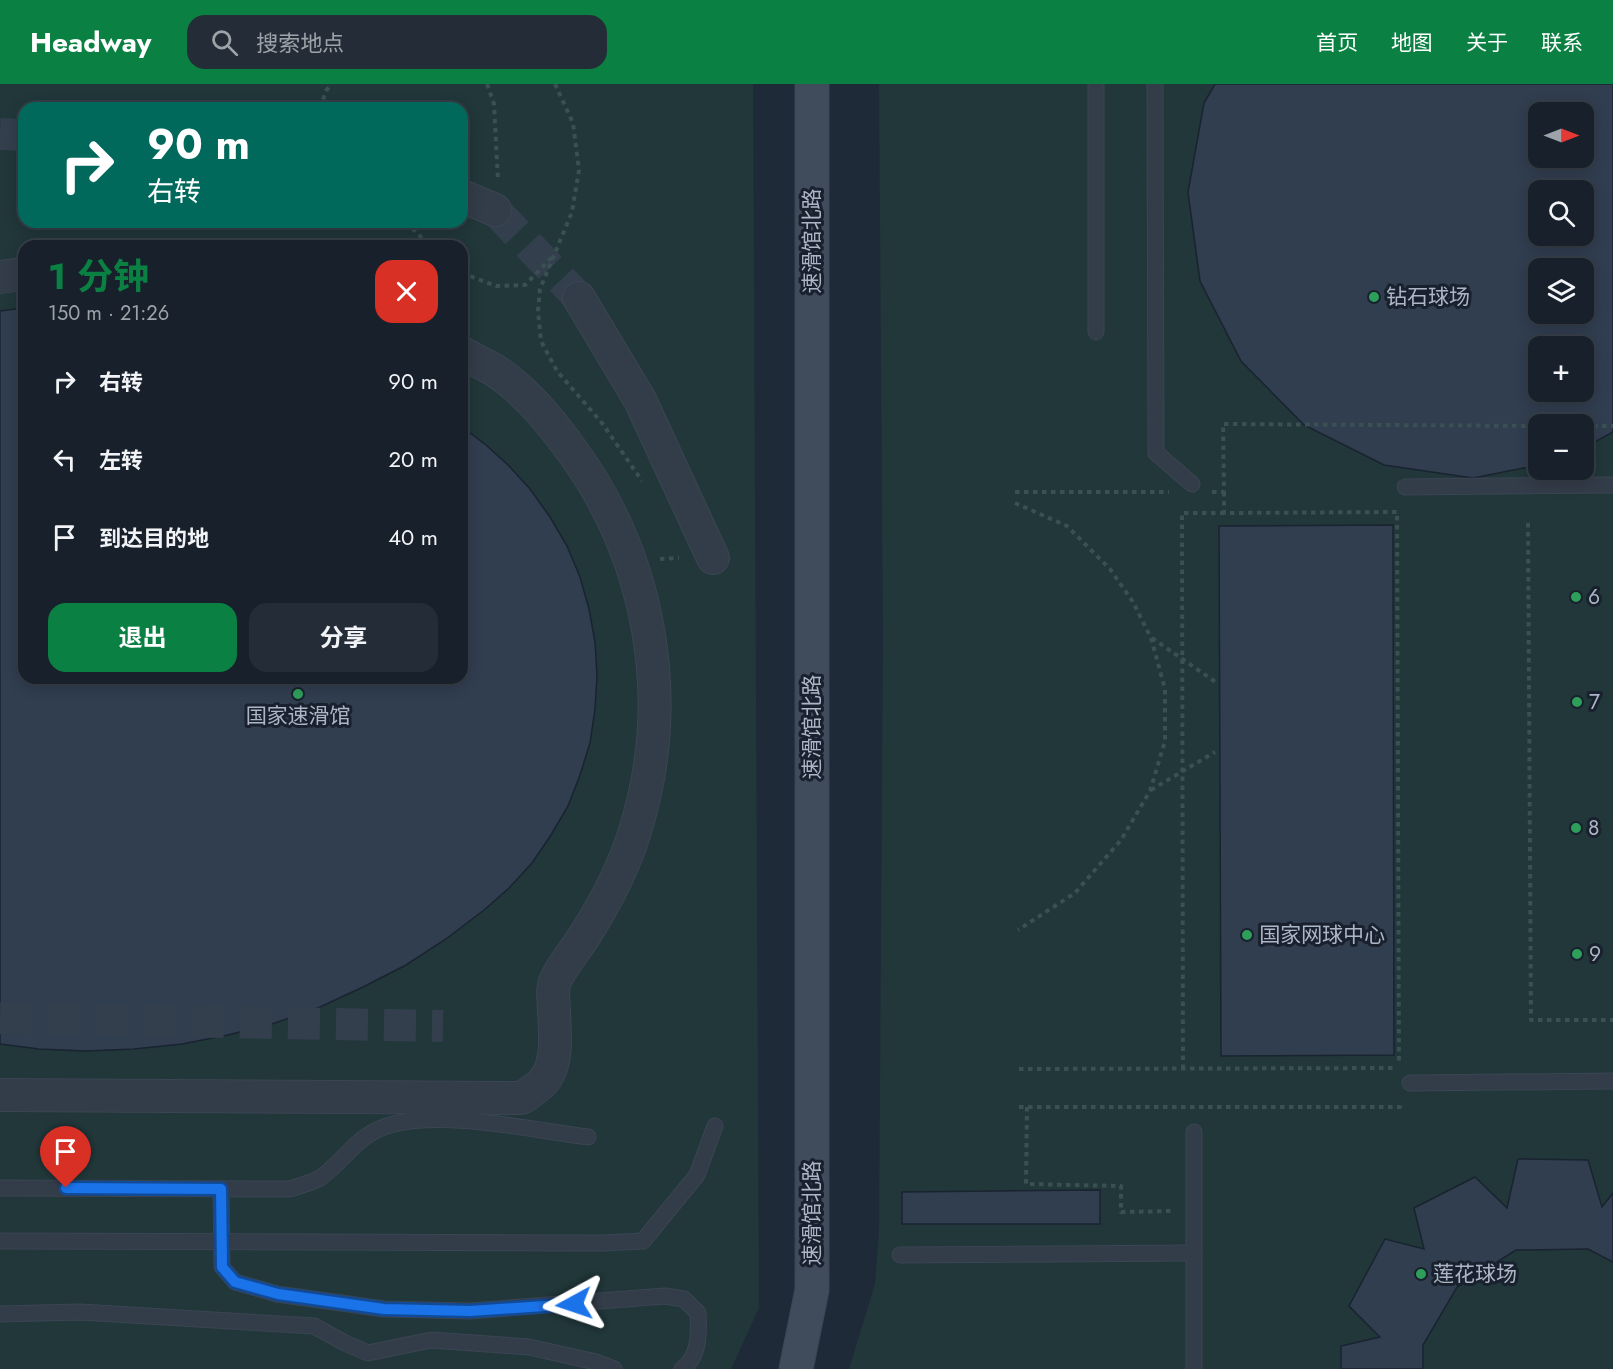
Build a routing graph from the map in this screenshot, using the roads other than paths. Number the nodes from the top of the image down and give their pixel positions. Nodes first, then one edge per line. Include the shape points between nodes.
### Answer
1 (812, 84) edge
2 (1096, 84) edge
3 (1155, 84) edge
4 (468, 199) edge
5 (495, 210) tunnel mouth
6 (18, 275) edge
7 (0, 277) edge
8 (579, 298) tunnel mouth
9 (1096, 332) dead end
10 (468, 356) edge
11 (1613, 485) edge
12 (1405, 487) dead end
13 (1197, 488) road end
14 (713, 558) road end
15 (1613, 1081) edge
16 (1410, 1083) dead end
17 (0, 1095) edge
18 (715, 1126) dead end
19 (1194, 1132) dead end
20 (588, 1137) dead end
21 (0, 1188) edge
22 (221, 1189) junction
23 (0, 1241) edge
24 (1194, 1253) junction
25 (900, 1255) dead end
26 (0, 1314) edge
27 (614, 1369) edge
28 (682, 1369) edge
29 (796, 1369) edge
30 (1194, 1369) edge

1 - 29 street, 速滑馆北路 via 812,1290
2 - 9 lane
3 - 13 lane via 1156,453
4 - 5 street
6 - 7 street
8 - 14 street via 640,400
10 - 17 street via 495,370 526,397 554,426 600,492 633,566 653,664 655,725 644,799 621,870 605,903 554,984 555,1051 546,1079 522,1098
11 - 12 lane
15 - 16 lane
18 - 23 lane via 697,1175 643,1241
19 - 24 lane
20 - 22 lane via 423,1119 383,1127 352,1147 320,1178 290,1189
21 - 22 lane
22 - 28 lane via 222,1267 235,1282 278,1294 384,1309 470,1311 665,1296 684,1299 698,1313 699,1338 689,1364
24 - 25 lane
24 - 30 lane
26 - 27 lane via 80,1312 314,1326 368,1353 431,1340 529,1347

